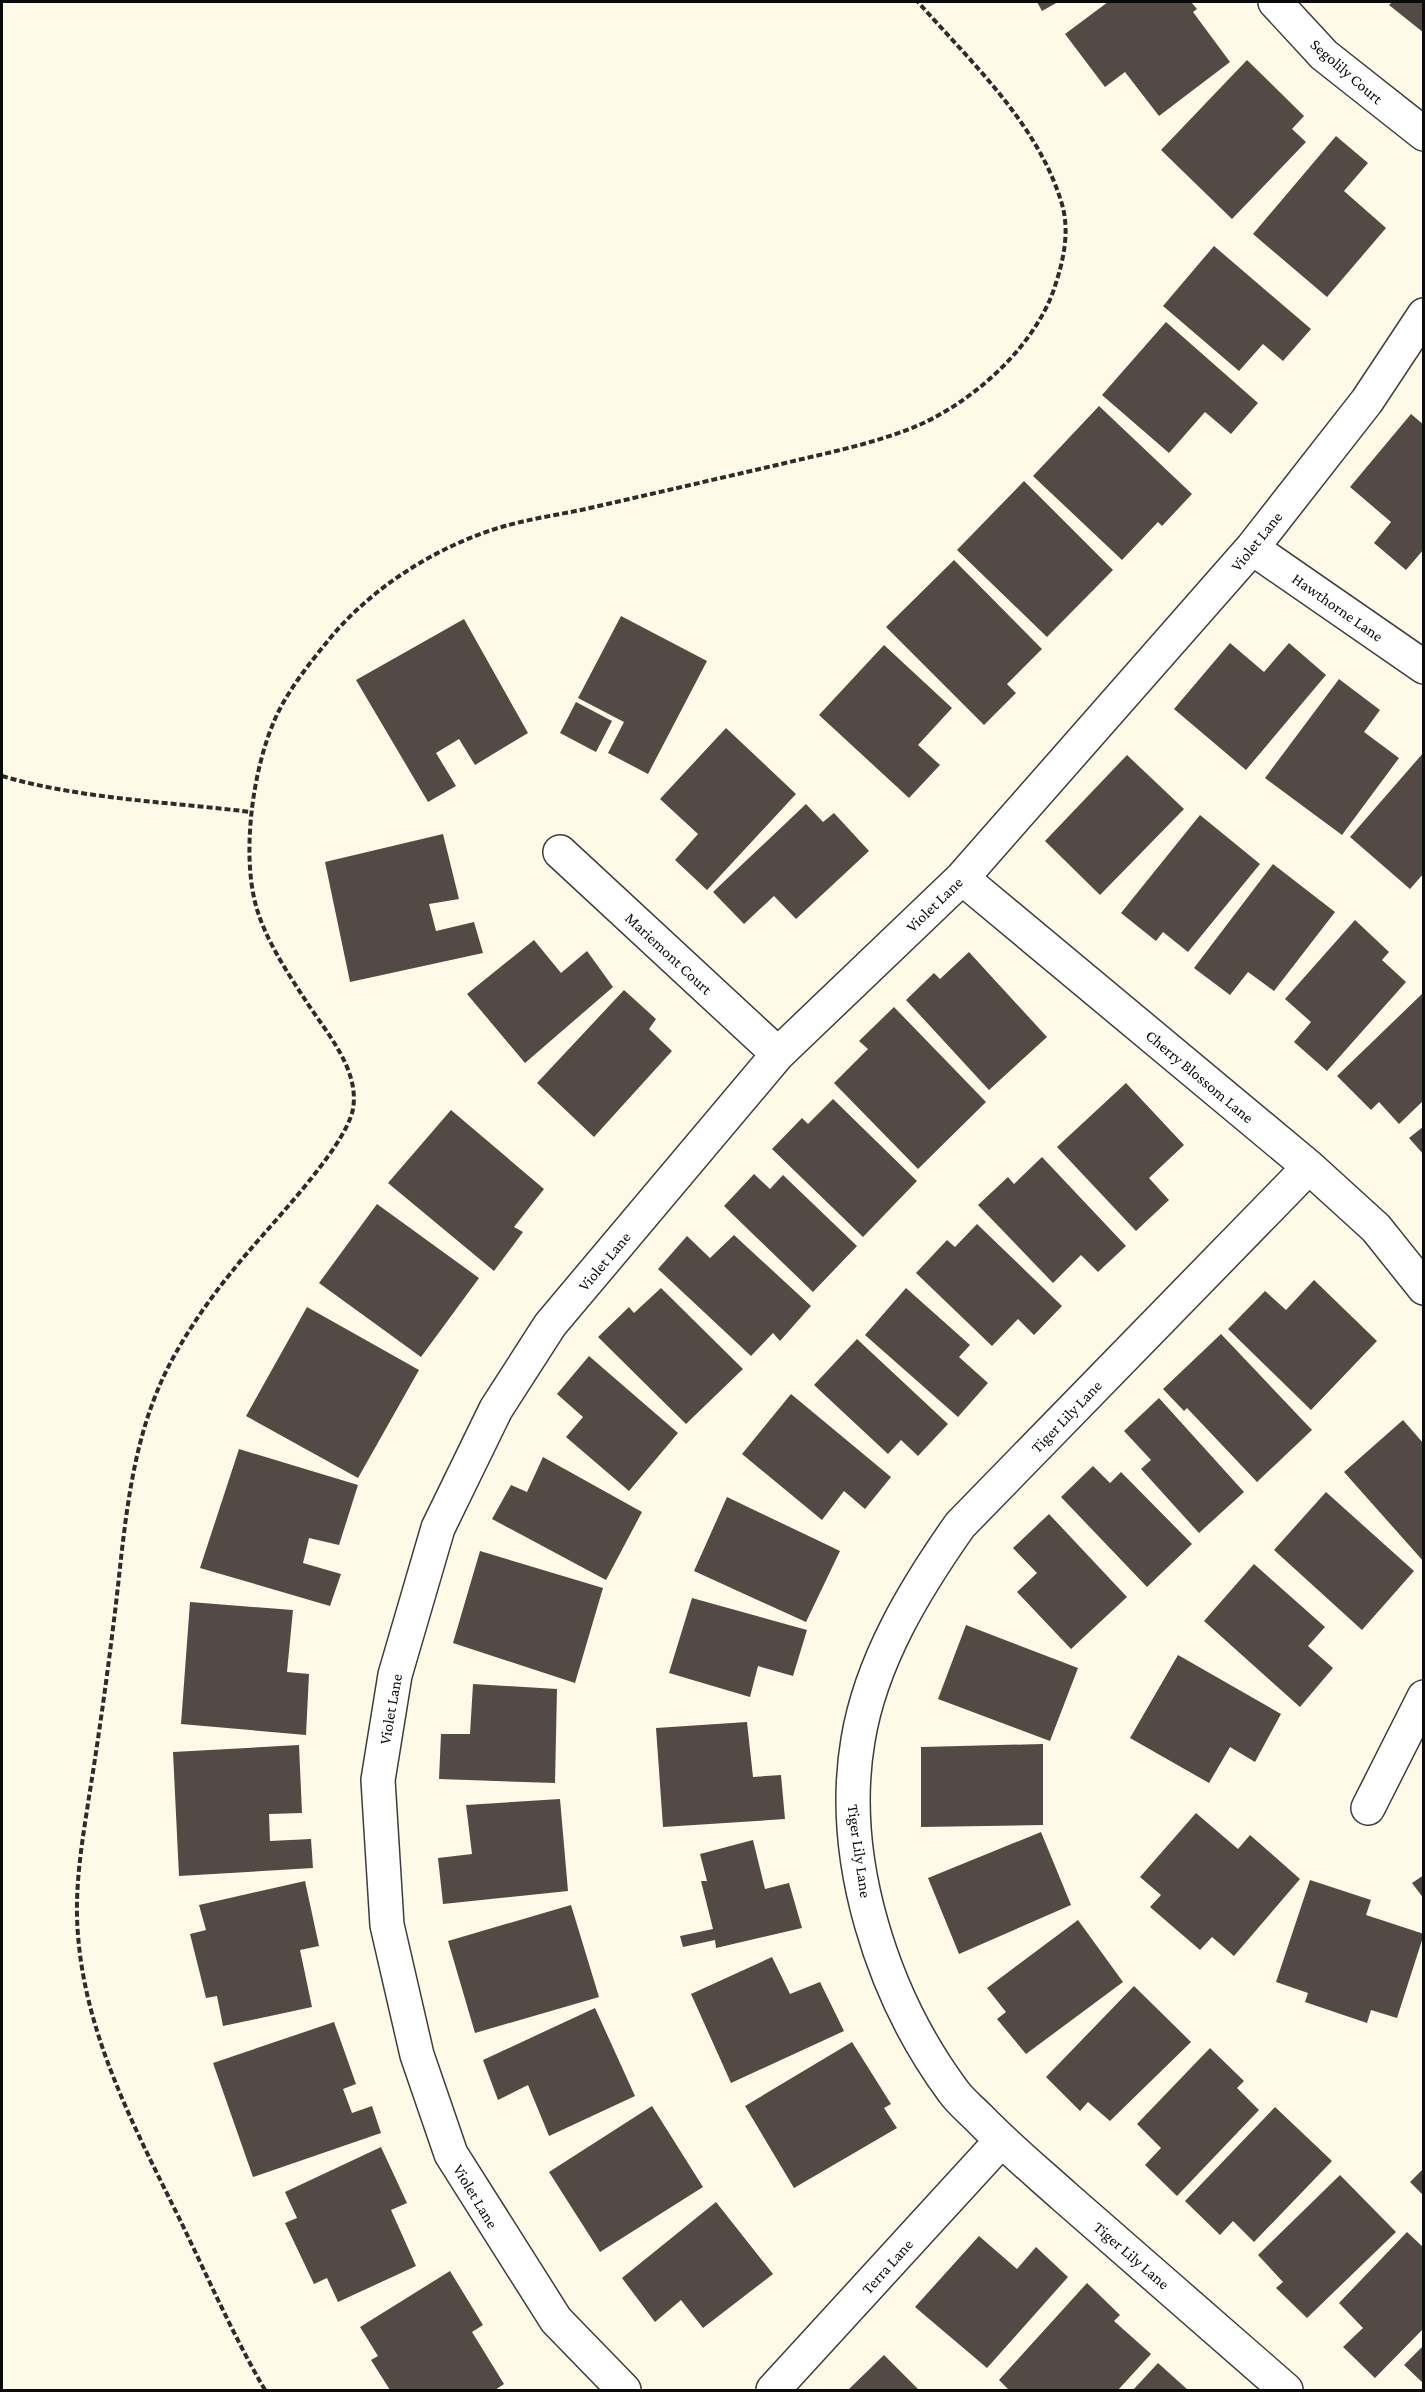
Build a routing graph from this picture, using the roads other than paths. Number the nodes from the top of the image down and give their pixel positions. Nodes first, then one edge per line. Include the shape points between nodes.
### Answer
1 (1275, 2) edge
2 (1424, 134) edge
3 (1424, 315) edge
4 (1252, 548) junction
5 (1424, 667) edge
6 (560, 852) dead end
7 (962, 878) junction
8 (778, 1054) junction
9 (1309, 1167) junction
10 (1424, 1288) edge
11 (1424, 1697) edge
12 (1368, 1808) dead end
13 (1001, 2141) junction
14 (624, 2391) edge
15 (773, 2391) edge
16 (1286, 2391) edge

1 - 2 street, Segolily Court via 1324,55
3 - 4 street, Violet Lane via 1367,401
4 - 5 street, Hawthorne Lane
4 - 7 street, Violet Lane
6 - 8 street, Mariemont Court
7 - 8 street, Violet Lane
7 - 9 street, Cherry Blossom Lane
8 - 14 street, Violet Lane via 550,1324 496,1409 438,1528 395,1675 378,1780 387,1925 417,2055 451,2154 556,2320
9 - 10 street, Cherry Blossom Lane via 1376,1228
9 - 13 street, Tiger Lily Lane via 960,1525 923,1577 895,1629 873,1683 858,1738 852,1804 861,1882 879,1950 906,2014 953,2092
11 - 12 street
13 - 15 street, Terra Lane
13 - 16 street, Tiger Lily Lane

